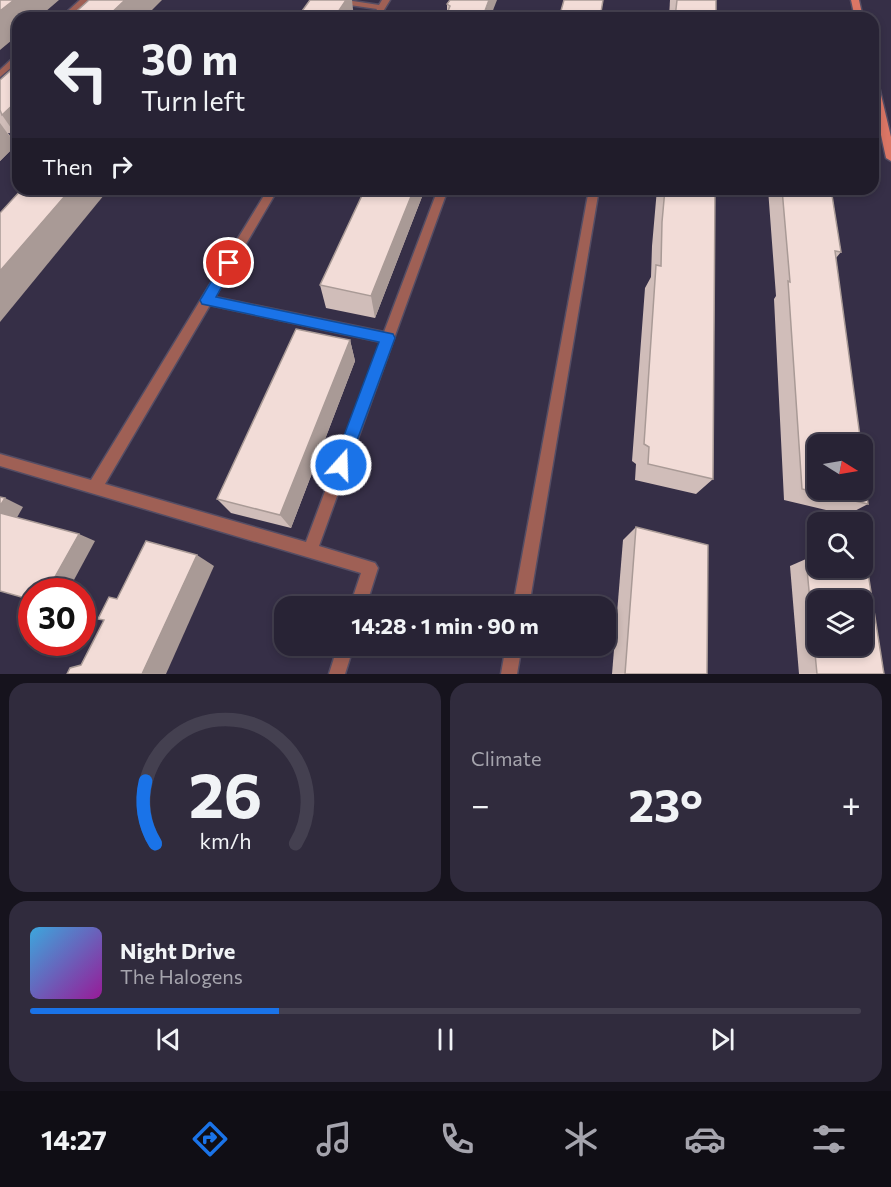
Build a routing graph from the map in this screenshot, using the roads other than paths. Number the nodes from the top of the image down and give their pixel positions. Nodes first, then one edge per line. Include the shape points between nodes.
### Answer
1 (84, 0) edge
2 (329, 0) edge
3 (383, 4) edge
4 (71, 12) edge
5 (12, 63) edge
6 (0, 74) edge
7 (879, 105) edge
8 (891, 158) edge
9 (269, 195) edge
10 (441, 195) edge
11 (593, 195) edge
12 (207, 300) junction
13 (388, 338) junction
14 (0, 460) edge
15 (95, 487) junction
16 (309, 550) junction
17 (361, 596) edge
18 (523, 596) edge
19 (343, 656) edge
20 (512, 656) edge
21 (337, 674) edge
22 (509, 674) edge

1 - 4 street
2 - 3 street
5 - 6 street
7 - 8 main road
9 - 12 street
10 - 13 street
11 - 18 street
12 - 13 street
12 - 15 street
13 - 16 street
14 - 15 street
15 - 16 street
16 - 17 street via 370,568
19 - 21 street
20 - 22 street

